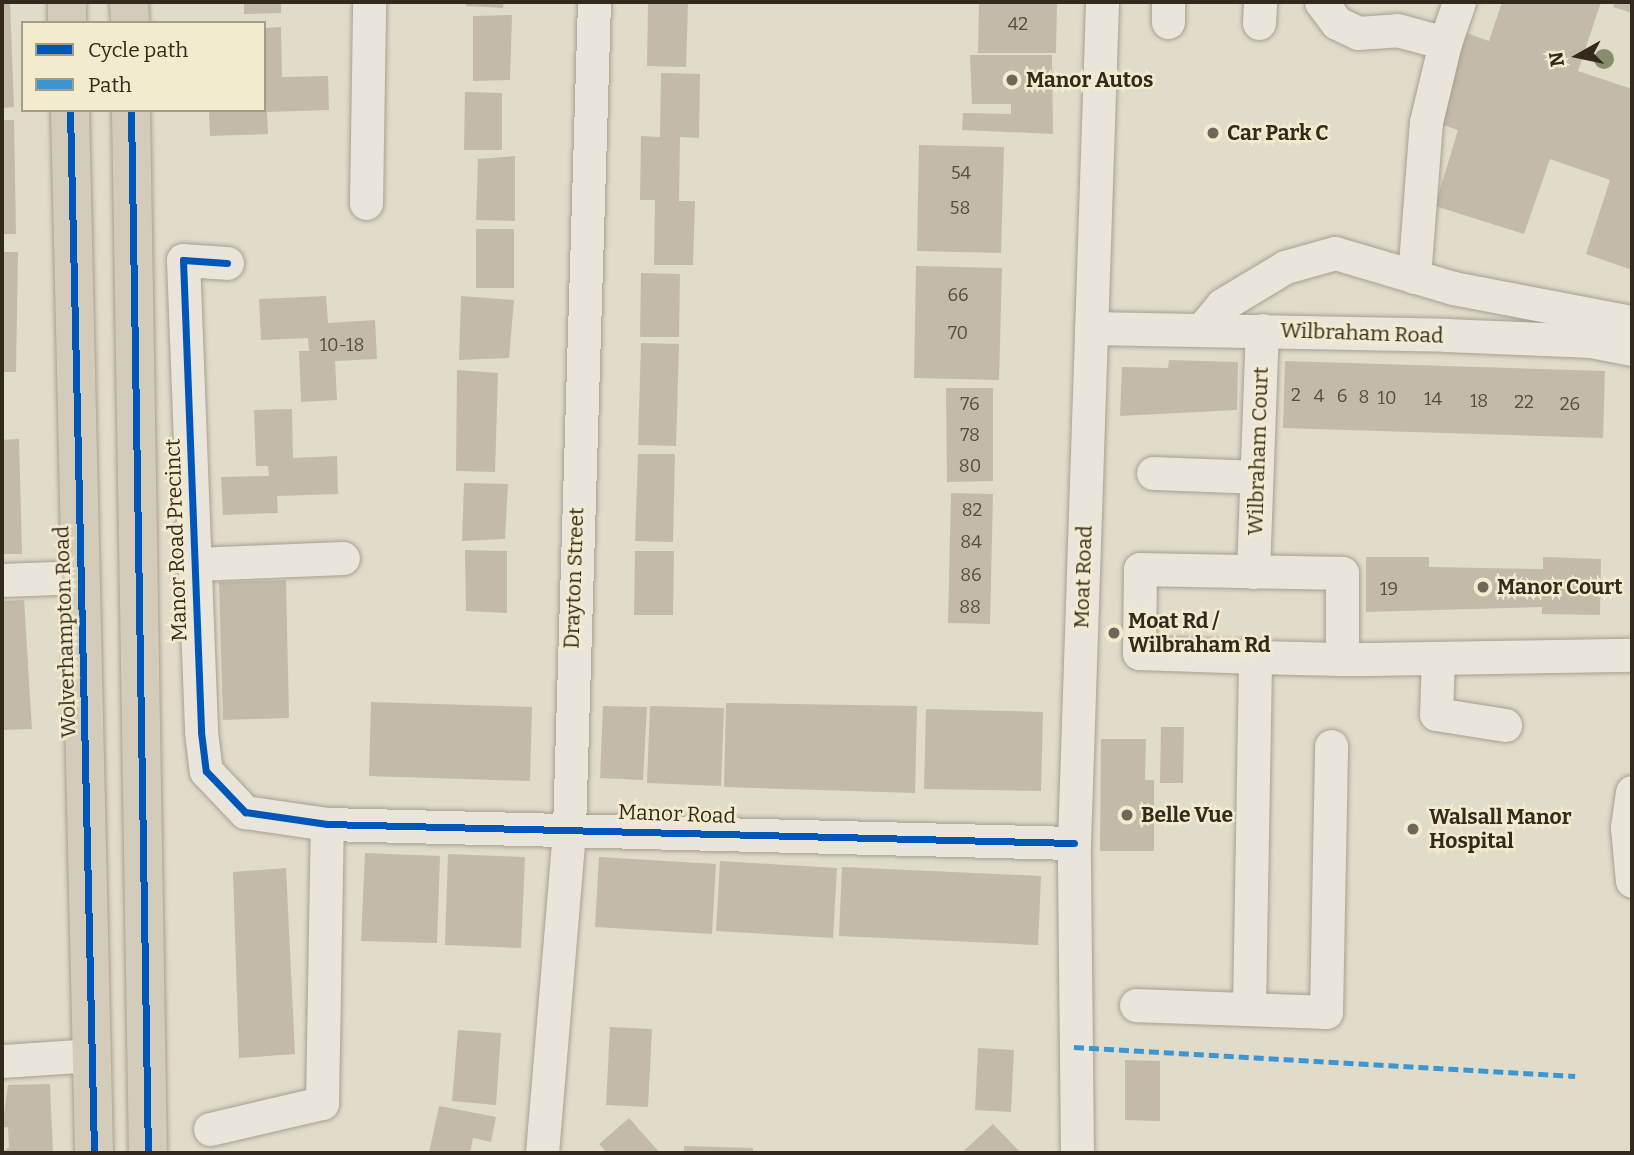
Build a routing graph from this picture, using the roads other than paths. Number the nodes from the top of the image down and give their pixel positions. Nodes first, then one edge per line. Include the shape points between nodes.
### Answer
1 (67, 2) edge
2 (129, 2) edge
3 (369, 2) edge
4 (594, 2) edge
5 (1101, 2) edge
6 (1321, 2) edge
7 (1459, 2) edge
8 (67, 21) edge
9 (130, 21) edge
10 (1445, 43) junction
11 (70, 112) edge
12 (131, 112) edge
13 (366, 204) dead end
14 (227, 262) dead end
15 (1414, 278) junction
16 (1453, 288) junction
17 (1632, 322) edge
18 (1091, 328) junction
19 (1202, 329) junction
20 (1262, 330) junction
21 (1446, 335) junction
22 (1632, 349) edge
23 (1153, 474) dead end
24 (1256, 477) junction
25 (343, 558) dead end
26 (195, 564) junction
27 (1253, 572) junction
28 (81, 577) junction
29 (2, 580) edge
30 (1632, 655) edge
31 (1255, 657) junction
32 (1430, 658) junction
33 (1342, 659) junction
34 (1422, 696) dead end
35 (1505, 725) dead end
36 (1331, 746) dead end
37 (1632, 792) edge
38 (279, 821) joint
39 (327, 824) junction
40 (569, 829) junction
41 (1074, 843) junction
42 (1632, 881) edge
43 (1136, 1005) dead end
44 (1249, 1007) junction
45 (92, 1055) junction
46 (2, 1061) edge
47 (210, 1129) dead end
48 (94, 1153) edge
49 (148, 1153) edge
50 (542, 1153) edge
51 (1077, 1153) edge

1 - 8 highway
2 - 9 highway
3 - 13 street
4 - 40 street, Drayton Street
5 - 18 street, Moat Road
6 - 10 street via 1337,23 1358,33 1397,30
7 - 10 street
10 - 15 street via 1426,122
11 - 28 highway, Wolverhampton Road
12 - 49 highway
14 - 26 street, Manor Road Precinct via 183,260
15 - 16 street
15 - 19 street via 1365,259 1309,255 1222,305
16 - 17 street
16 - 21 street
18 - 19 street, Wilbraham Road
18 - 41 street, Moat Road
19 - 20 street, Wilbraham Road
20 - 21 street, Wilbraham Road
20 - 24 street, Wilbraham Court
21 - 22 street, Wilbraham Road via 1591,341
23 - 24 street
24 - 27 street, Wilbraham Court
25 - 26 street, Manor Road Precinct
26 - 38 street, Manor Road Precinct via 206,771 245,812
27 - 31 street via 1140,569 1139,653
27 - 33 street via 1342,573
28 - 29 street
28 - 45 highway, Wolverhampton Road
30 - 32 street
31 - 33 street
31 - 44 street
32 - 33 street
32 - 34 street
32 - 35 street via 1436,714
36 - 44 street via 1326,1012
37 - 42 street via 1627,828
38 - 39 street, Manor Road
39 - 40 street, Manor Road
39 - 47 street via 322,1103
40 - 41 street, Manor Road
40 - 50 street, Drayton Street
41 - 51 street, Moat Road
43 - 44 street
45 - 46 street
45 - 48 highway, Wolverhampton Road

